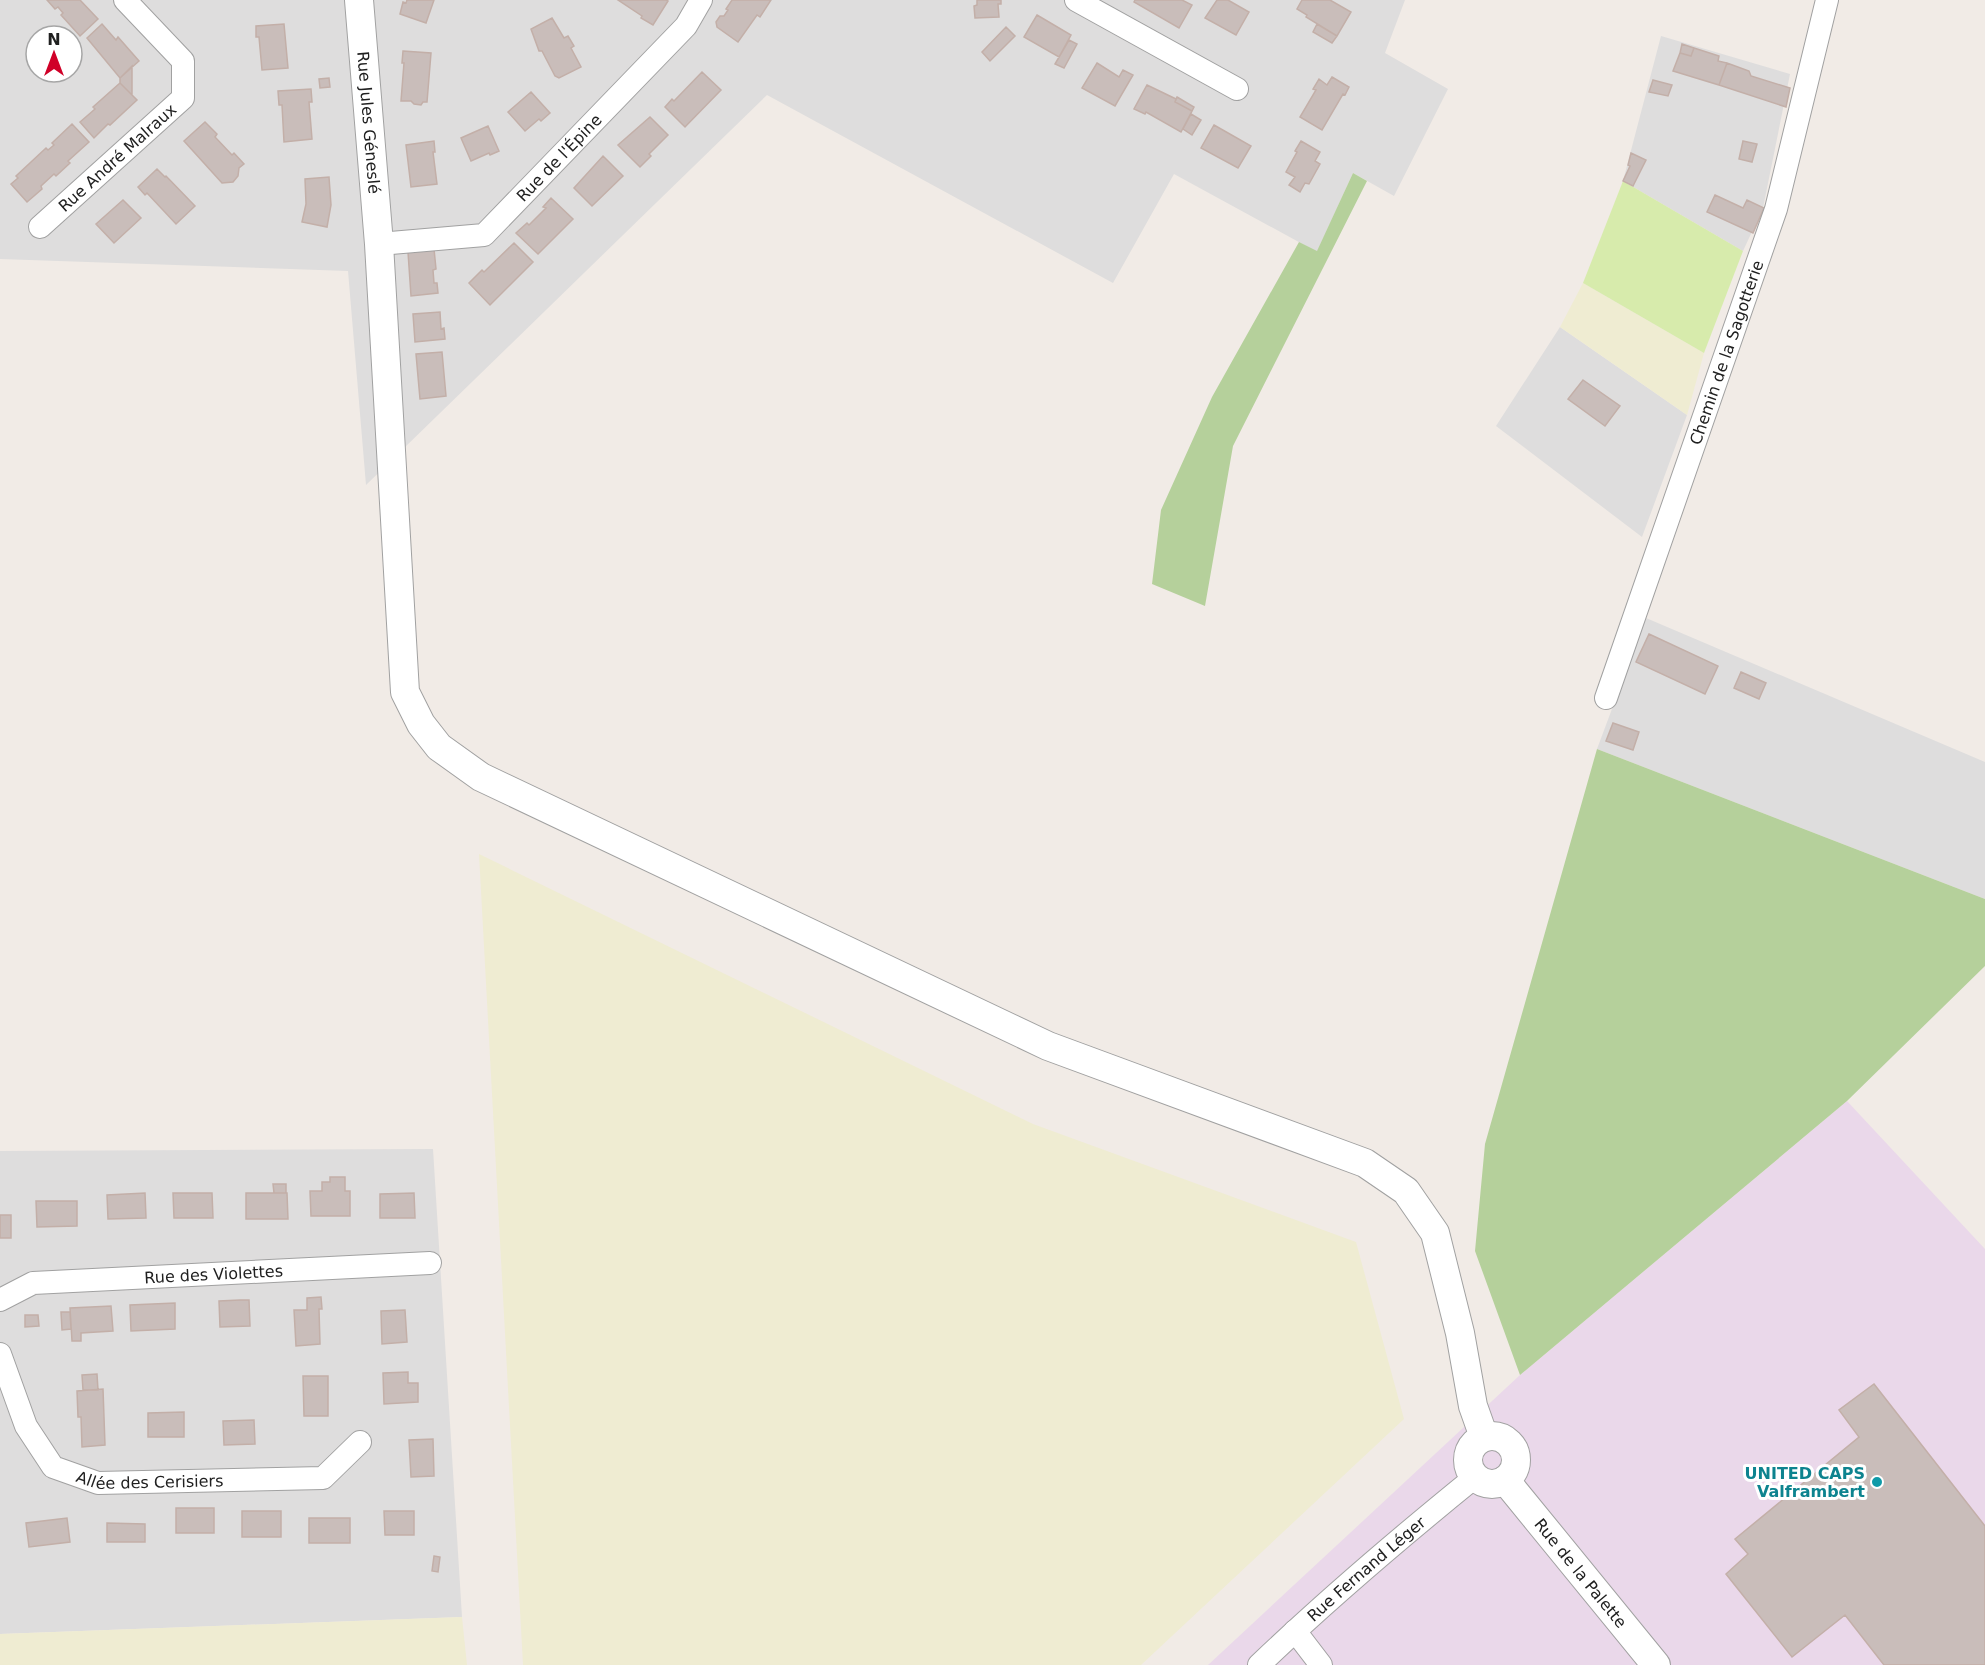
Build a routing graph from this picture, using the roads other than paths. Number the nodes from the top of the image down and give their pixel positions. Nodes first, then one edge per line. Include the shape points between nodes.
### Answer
1 (125, 0) edge
2 (359, 0) edge
3 (701, 0) edge
4 (1076, 0) edge
5 (1827, 0) edge
6 (1237, 89) dead end
7 (40, 227) dead end
8 (379, 244) junction
9 (1606, 698) dead end
10 (430, 1263) dead end
11 (0, 1300) edge
12 (0, 1354) edge
13 (1484, 1437) junction
14 (360, 1442) dead end
15 (1475, 1477) junction
16 (1505, 1480) junction
17 (1295, 1631) junction
18 (1259, 1665) edge
19 (1321, 1665) edge
20 (1656, 1665) edge

1 - 7 street, Rue André Malraux via 183,61 183,98
2 - 8 street, Rue Jules Géneslé
3 - 8 street, Rue de l'Épine via 686,26 484,234
4 - 6 street
5 - 9 street, Chemin de la Sagotterie via 1776,210
8 - 13 street, Rue Jules Géneslé via 405,692 421,724 439,747 481,777 1048,1046 1365,1163 1406,1191 1435,1233 1473,1406
10 - 11 street, Rue des Violettes via 33,1282
12 - 14 street, Allée des Cerisiers via 27,1426 53,1467 98,1483 323,1478
13 - 15 street via 1468,1455
13 - 16 street via 1499,1437 1511,1446 1516,1460
15 - 16 street via 1490,1484
15 - 17 street, Rue Fernand Léger
16 - 20 street, Rue de la Palette
17 - 18 street, Rue Fernand Léger
17 - 19 street

